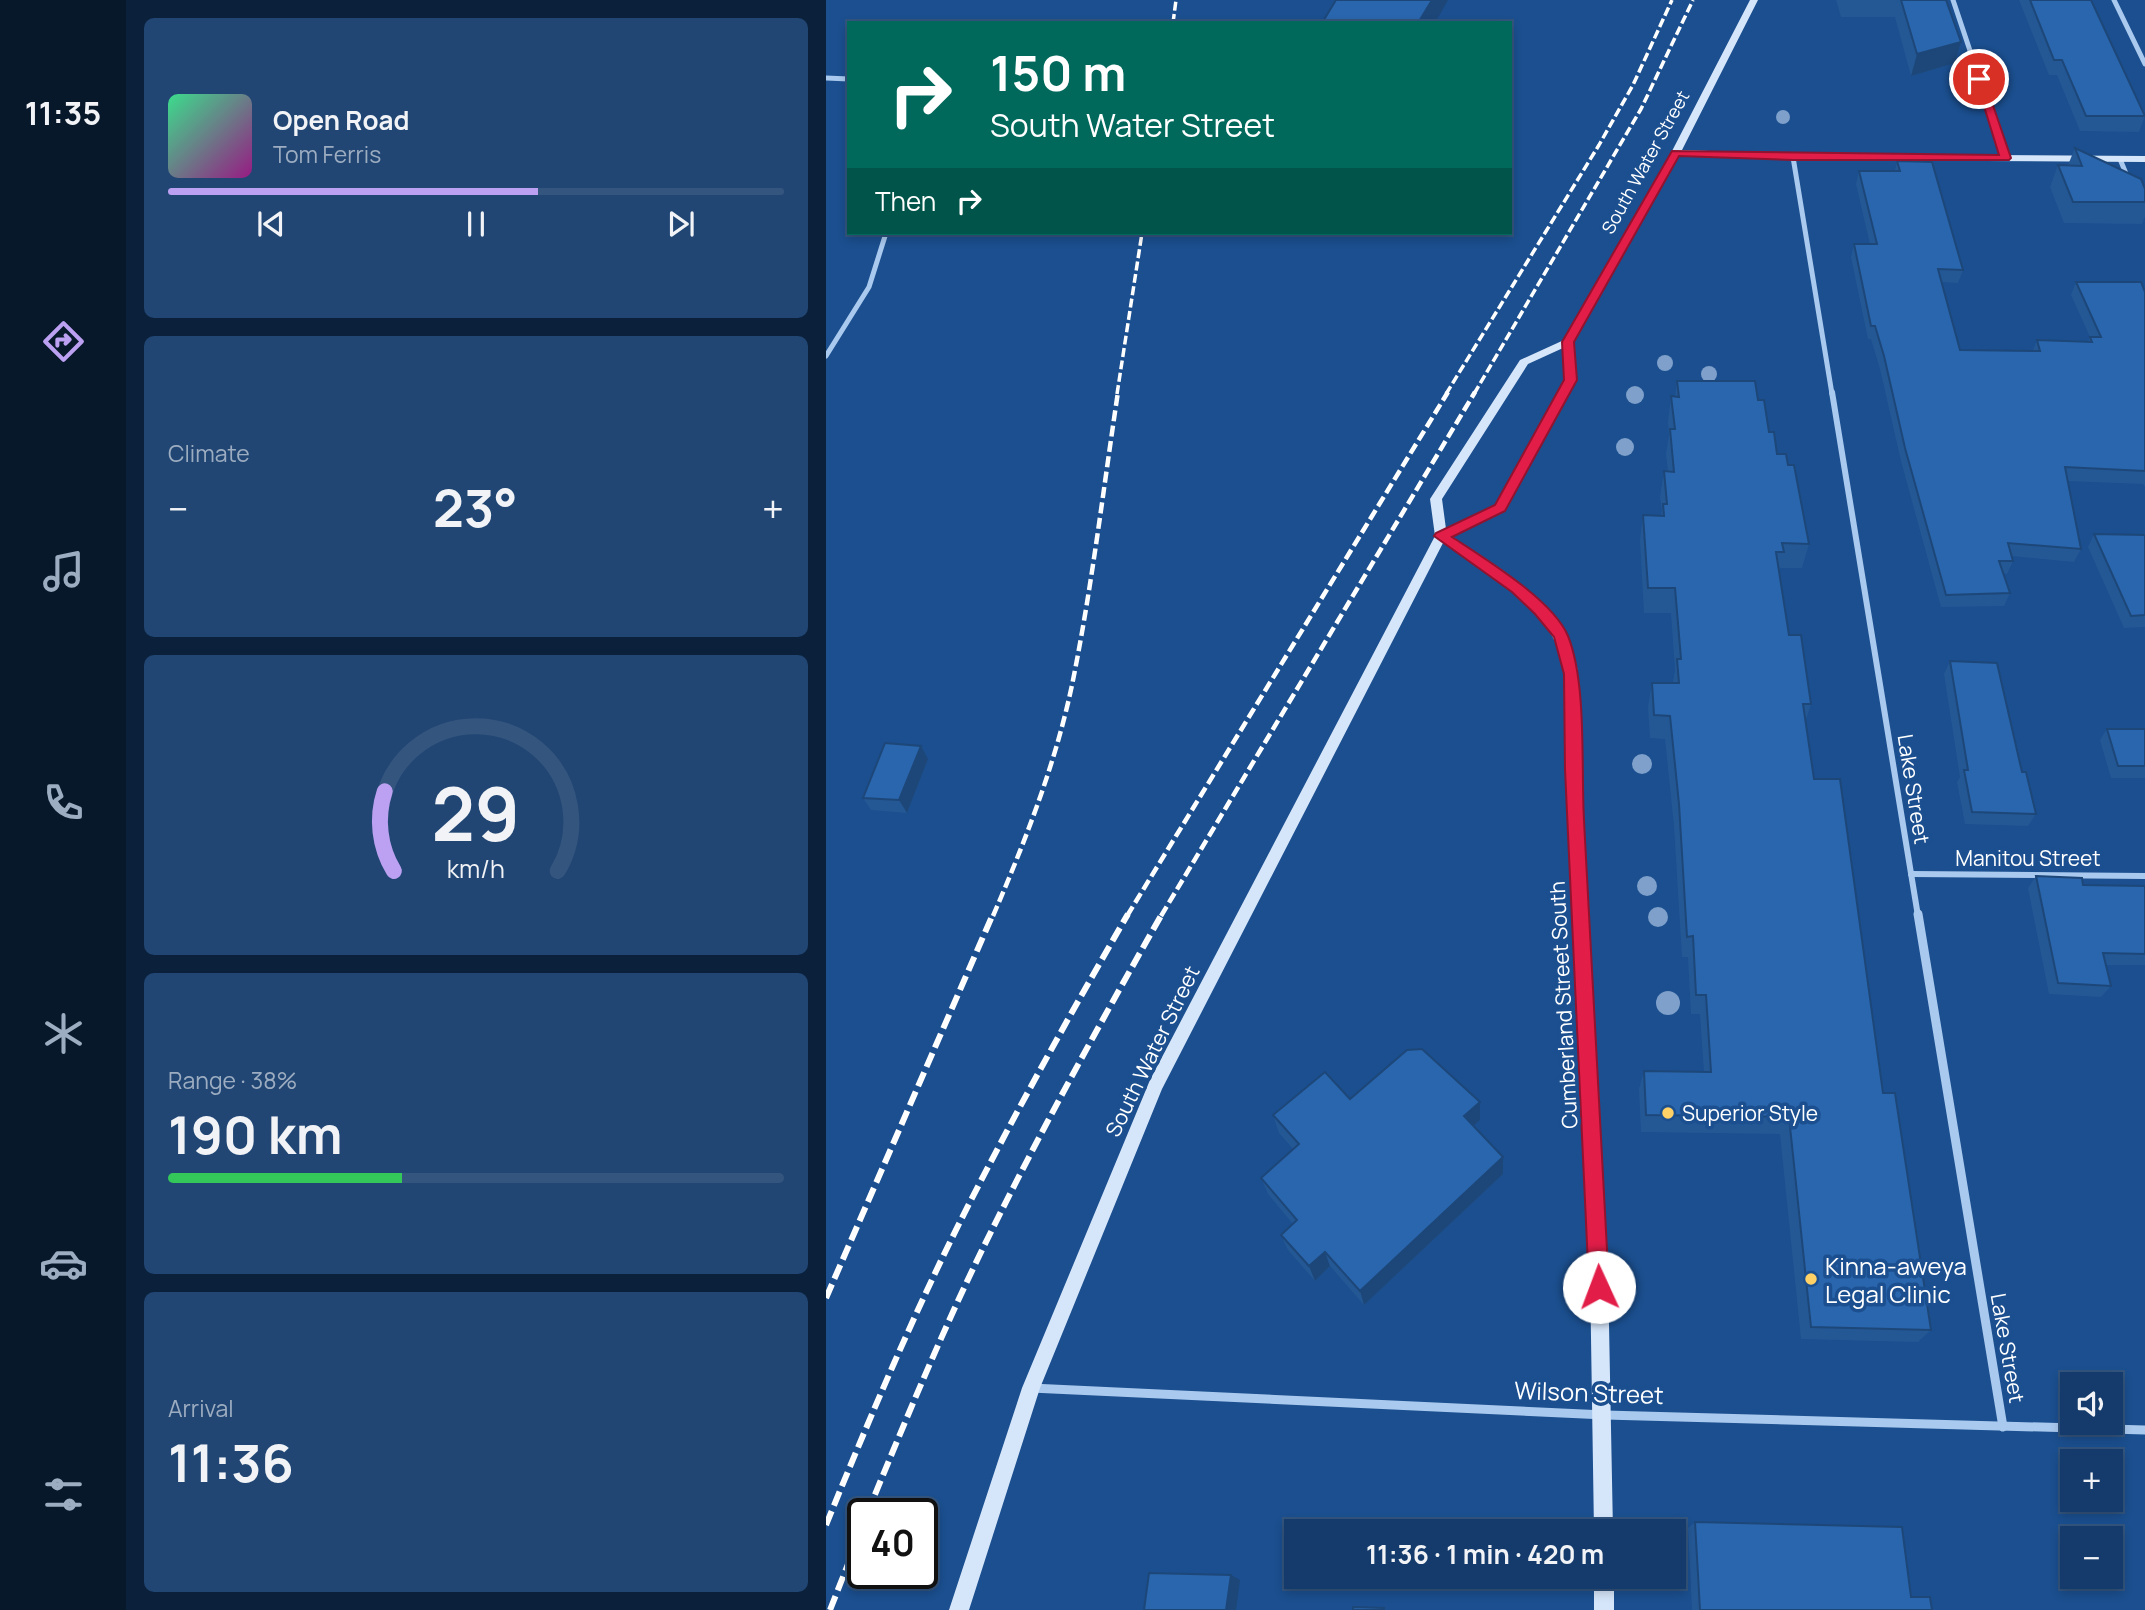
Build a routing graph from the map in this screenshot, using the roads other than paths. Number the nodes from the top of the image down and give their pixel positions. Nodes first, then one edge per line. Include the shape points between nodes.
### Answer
1 (1754, 0) edge
2 (1952, 0) edge
3 (2114, 0) edge
4 (2145, 64) edge
5 (826, 78) edge
6 (847, 79) edge
7 (1676, 153) junction
8 (1793, 157) junction
9 (2006, 158) junction
10 (2120, 159) junction
11 (2145, 159) edge
12 (2133, 190) edge
13 (886, 235) edge
14 (1568, 342) junction
15 (826, 356) edge
16 (1441, 536) junction
17 (1910, 874) junction
18 (2145, 876) edge
19 (1031, 1388) junction
20 (1605, 1415) junction
21 (2003, 1427) junction
22 (2145, 1430) edge
23 (1604, 1519) edge
24 (1604, 1589) edge
25 (960, 1610) edge
26 (1604, 1610) edge

1 - 7 main road, South Water Street
2 - 9 street
3 - 4 street
5 - 6 street
7 - 8 main road
7 - 14 main road, South Water Street
8 - 9 main road
8 - 17 street, Lake Street
9 - 10 main road
10 - 11 main road
10 - 12 street
13 - 15 street via 869,287
14 - 16 main road via 1524,362 1436,499
14 - 16 main road via 1570,380 1500,508
16 - 19 main road, South Water Street via 1156,1085
16 - 20 main road, Cumberland Street South via 1517,588 1540,611 1561,635 1572,674
17 - 18 street, Manitou Street
17 - 21 street, Lake Street
19 - 20 street, Wilson Street
19 - 25 main road, South Water Street
20 - 21 street, Wilson Street
20 - 23 main road, Cumberland Street South
21 - 22 street, Wilson Street
24 - 26 main road

